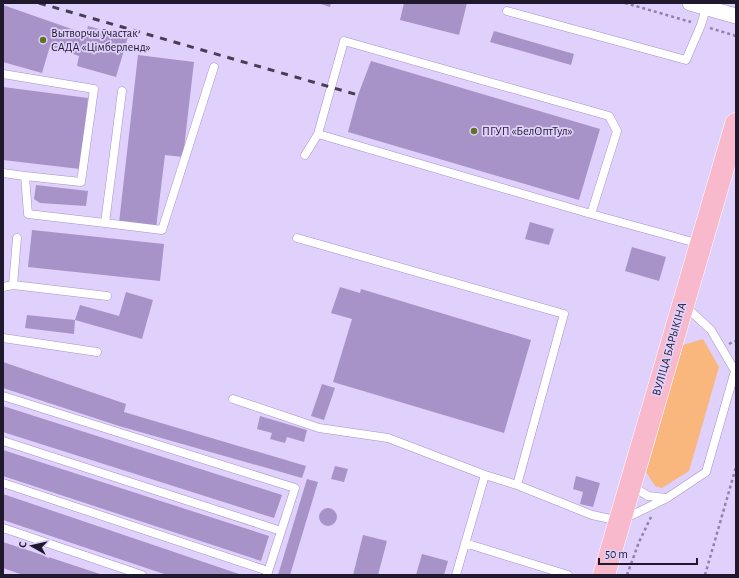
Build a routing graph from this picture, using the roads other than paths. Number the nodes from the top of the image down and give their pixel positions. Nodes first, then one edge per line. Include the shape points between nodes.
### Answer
1 (690, 3) edge
2 (706, 8) junction
3 (507, 11) dead end
4 (736, 16) edge
5 (214, 67) dead end
6 (3, 74) edge
7 (122, 92) dead end
8 (736, 124) edge
9 (318, 134) junction
10 (305, 155) dead end
11 (3, 173) edge
12 (25, 176) junction
13 (591, 214) junction
14 (105, 223) junction
15 (17, 238) dead end
16 (297, 238) dead end
17 (700, 245) junction
18 (13, 284) junction
19 (3, 288) edge
20 (107, 296) dead end
21 (683, 303) junction
22 (3, 338) edge
23 (97, 352) dead end
24 (3, 396) edge
25 (233, 399) dead end
26 (3, 441) edge
27 (485, 475) junction
28 (632, 476) junction
29 (3, 483) edge
30 (517, 485) junction
31 (667, 498) junction
32 (620, 521) junction
33 (3, 528) edge
34 (280, 531) junction
35 (466, 543) junction
36 (268, 573) edge
37 (142, 575) edge
38 (456, 575) edge
39 (568, 575) edge
40 (604, 575) edge

1 - 2 street
2 - 3 lane via 686,60
2 - 4 street
5 - 14 lane via 162,230
6 - 12 lane via 94,89 81,182
7 - 14 lane
8 - 17 main road, ВУЛІЦА БАРЫКІНА
9 - 10 lane
9 - 13 lane
9 - 13 lane via 344,41 609,116 617,131
11 - 12 lane
12 - 14 lane via 28,214
13 - 17 lane
15 - 18 lane
16 - 30 lane via 564,314
17 - 21 main road, ВУЛІЦА БАРЫКІНА
18 - 19 lane
18 - 20 lane
21 - 28 main road, ВУЛІЦА БАРЫКІНА
21 - 31 lane via 711,330 735,371 706,472
22 - 23 lane
24 - 34 lane via 295,488
25 - 27 lane via 319,428 388,438
26 - 34 lane
27 - 30 lane
27 - 35 lane
28 - 31 lane via 635,488 648,496
28 - 32 main road, ВУЛІЦА БАРЫКІНА
29 - 36 lane
30 - 32 lane via 592,515
31 - 32 lane
32 - 40 main road, ВУЛІЦА БАРЫКІНА
33 - 37 lane
34 - 36 lane
35 - 38 lane
35 - 39 lane

